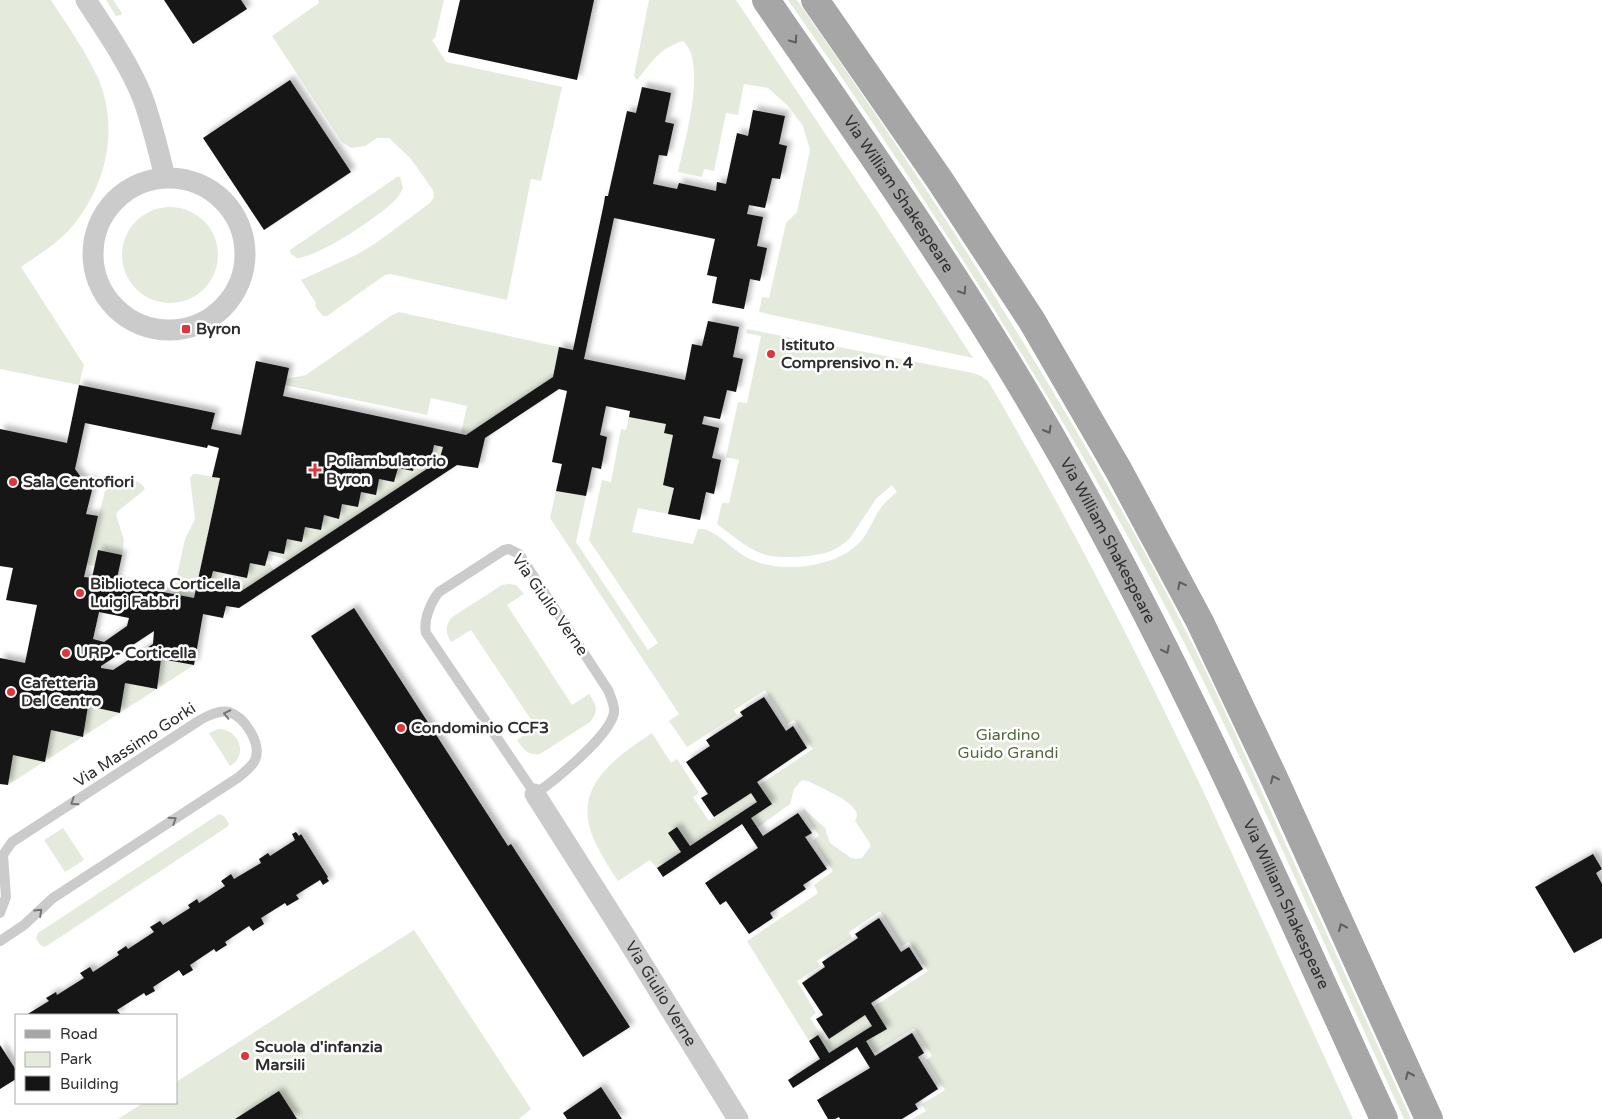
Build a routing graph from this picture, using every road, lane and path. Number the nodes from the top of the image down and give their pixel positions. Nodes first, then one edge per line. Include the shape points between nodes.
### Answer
1 (86, 0) edge
2 (766, 0) edge
3 (817, 1) edge
4 (165, 177) junction
5 (534, 794) junction
6 (0, 913) edge
7 (0, 941) edge
8 (738, 1119) edge
9 (1384, 1119) edge
10 (1429, 1119) edge

1 - 4 street via 138,87
2 -> 9 main road, Via William Shakespeare via 972,305 1076,481 1203,725
10 -> 3 main road via 1200,622 1119,471 1032,321
4 - 4 street via 142,182 122,193 106,210 96,230 92,253 96,276 105,297 121,313 141,325 163,330 186,328 212,317 232,297 244,271 245,243 236,216 218,194 193,181
5 - 5 lane, Via Giulio Verne via 424,626 433,599 439,592 510,549 519,554 613,702 614,713 594,742 569,768
5 - 8 street, Via Giulio Verne
7 -> 6 lane, Via Massimo Gorki via 24,925 53,898 243,773 254,760 256,751 243,722 228,712 200,720 12,842 3,855 6,897

